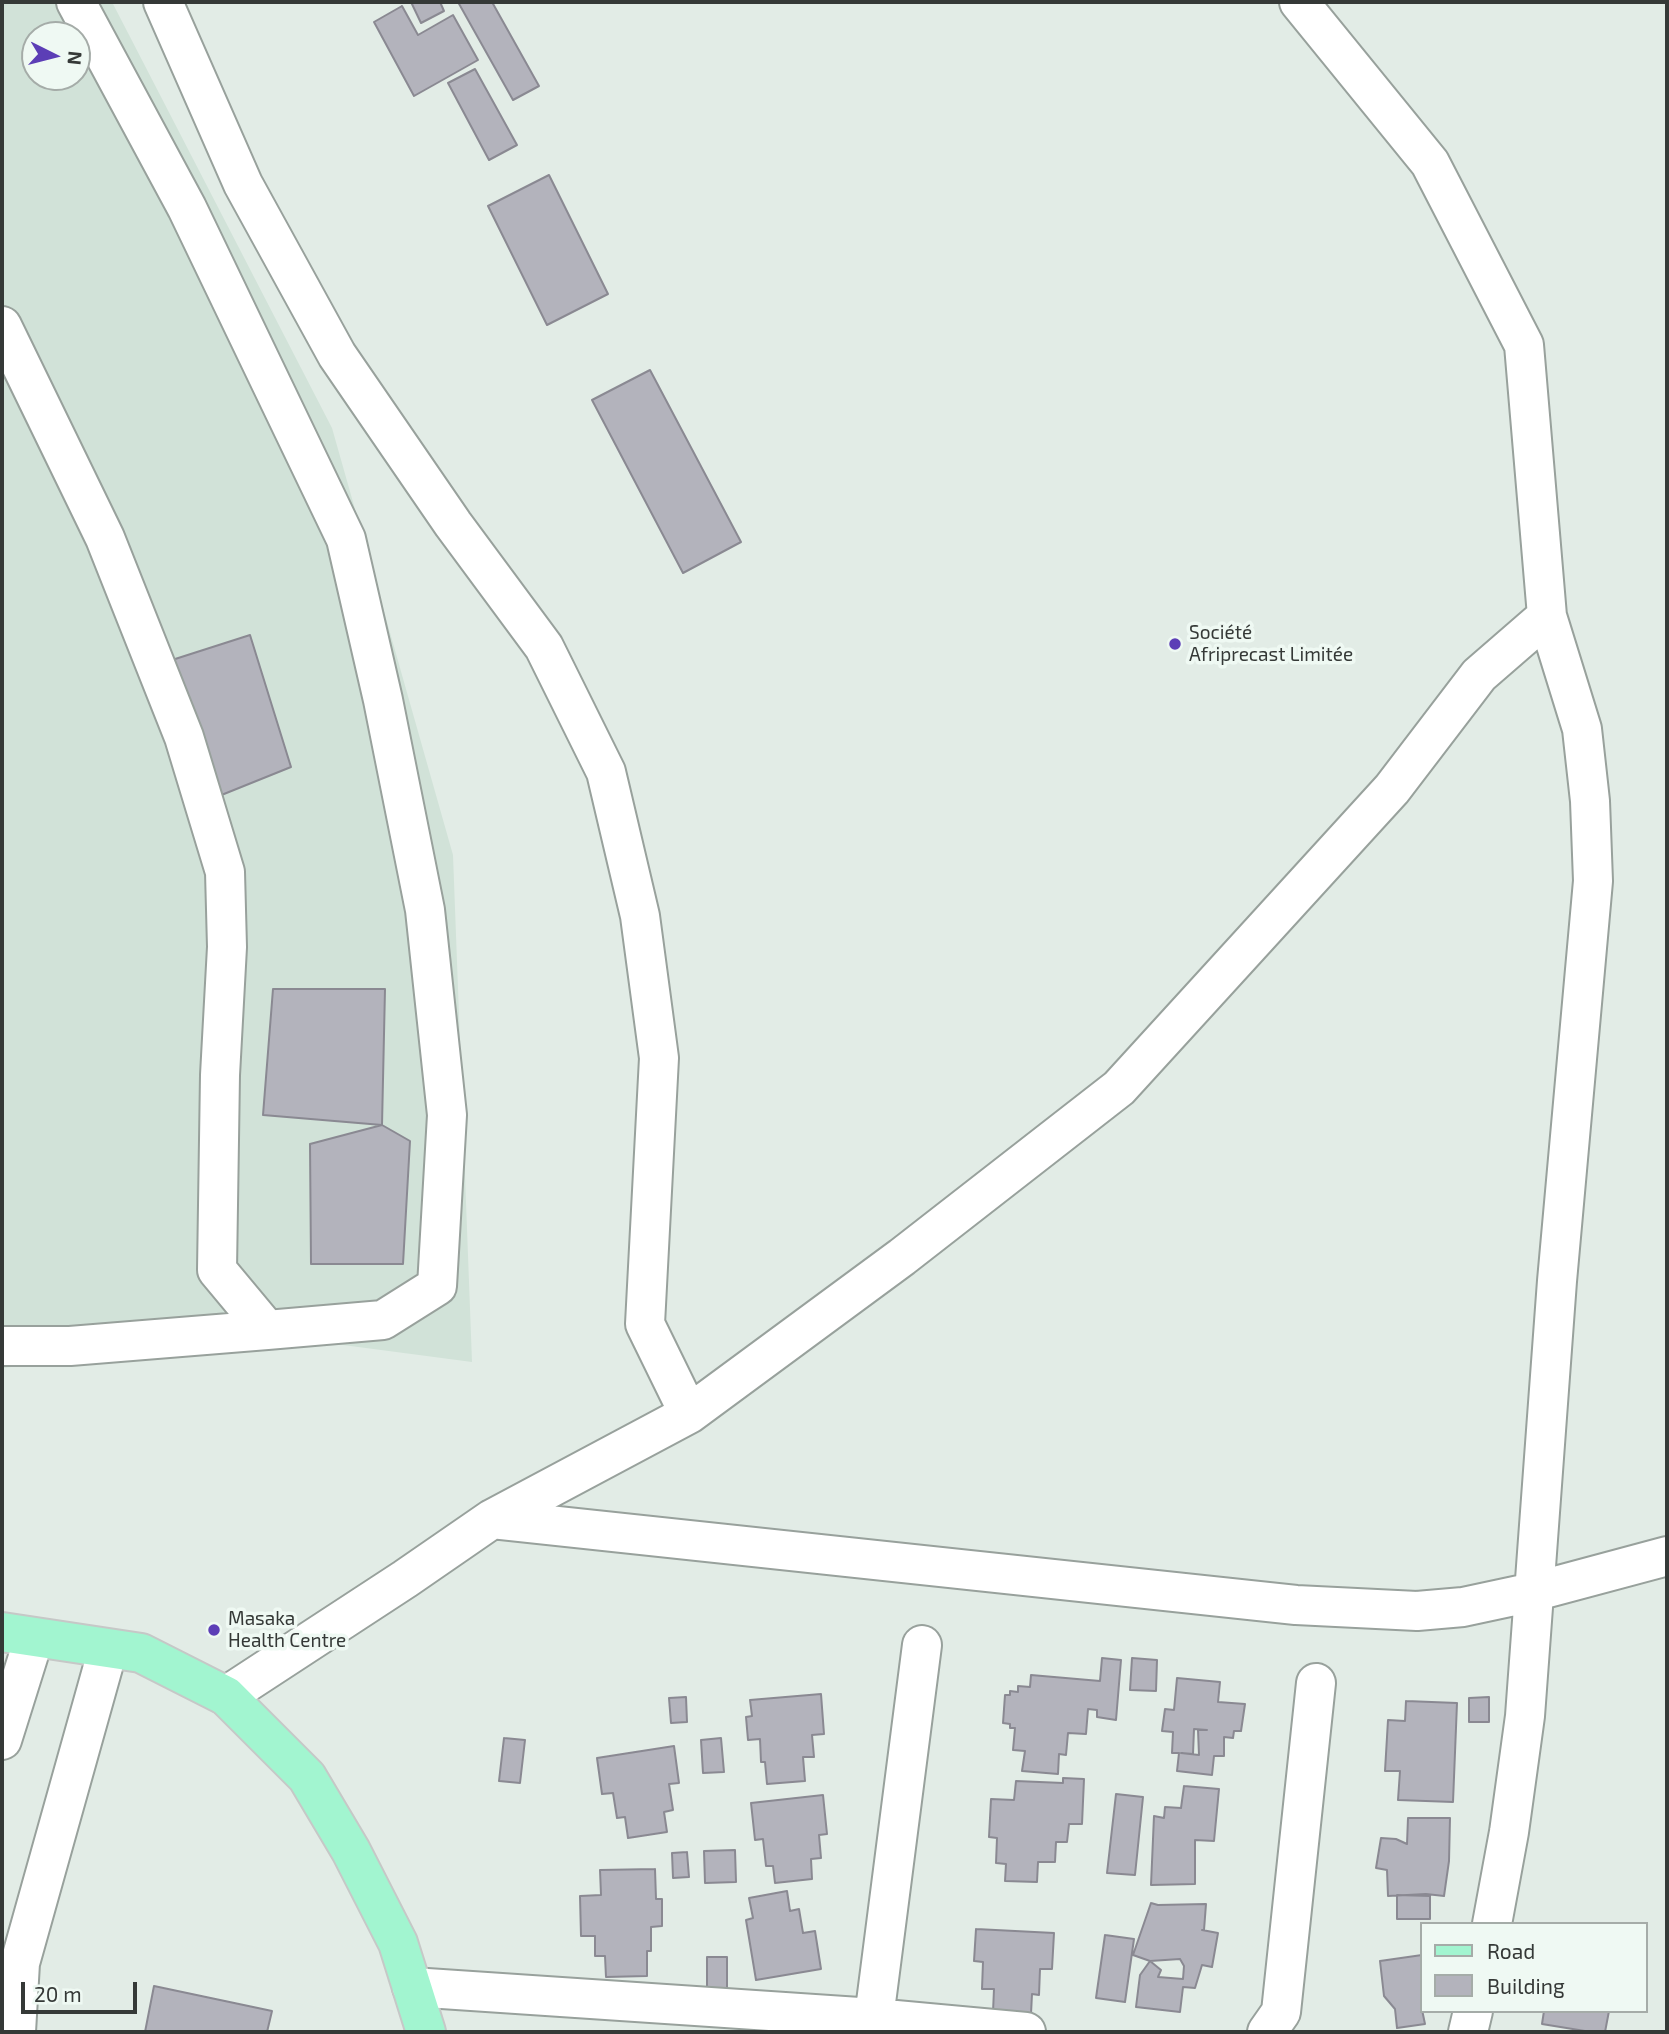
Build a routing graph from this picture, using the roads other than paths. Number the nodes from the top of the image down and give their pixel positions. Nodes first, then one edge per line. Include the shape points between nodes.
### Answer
1 (76, 2) edge
2 (163, 2) edge
3 (1299, 2) edge
4 (2, 326) edge
5 (1547, 616) junction
6 (267, 1329) junction
7 (2, 1346) edge
8 (689, 1414) junction
9 (492, 1519) junction
10 (1667, 1556) edge
11 (1533, 1592) junction
12 (18, 1635) edge
13 (922, 1645) dead end
14 (108, 1649) junction
15 (1317, 1683) dead end
16 (226, 1696) junction
17 (2, 1740) edge
18 (1492, 1922) edge
19 (412, 1987) junction
20 (1473, 2013) edge
21 (874, 2018) junction
22 (703, 2019) edge
23 (16, 2032) edge
24 (426, 2032) edge
25 (1026, 2032) edge
26 (1267, 2032) edge
27 (1468, 2032) edge

1 - 6 street via 187,208 346,539 425,910 447,1115 437,1286 383,1320
2 - 8 street via 243,184 337,355 544,647 606,772 640,916 659,1058 645,1324
3 - 5 street via 1430,163 1524,345
4 - 6 street via 105,538 184,737 226,872 217,1270
5 - 8 street via 1479,676 1392,789 1119,1088 902,1257
5 - 11 street via 1582,729 1593,881
6 - 7 street via 71,1346
8 - 9 street
9 - 11 street via 1296,1605 1417,1611
9 - 16 street
10 - 11 street
11 - 18 street via 1525,1716
12 - 14 main road
12 - 17 street
13 - 21 street
14 - 16 main road via 141,1653
14 - 23 street via 20,1964
15 - 26 street via 1281,2012
16 - 19 main road via 307,1777 398,1943
19 - 22 street
19 - 24 main road
20 - 27 street
21 - 22 street
21 - 25 street

